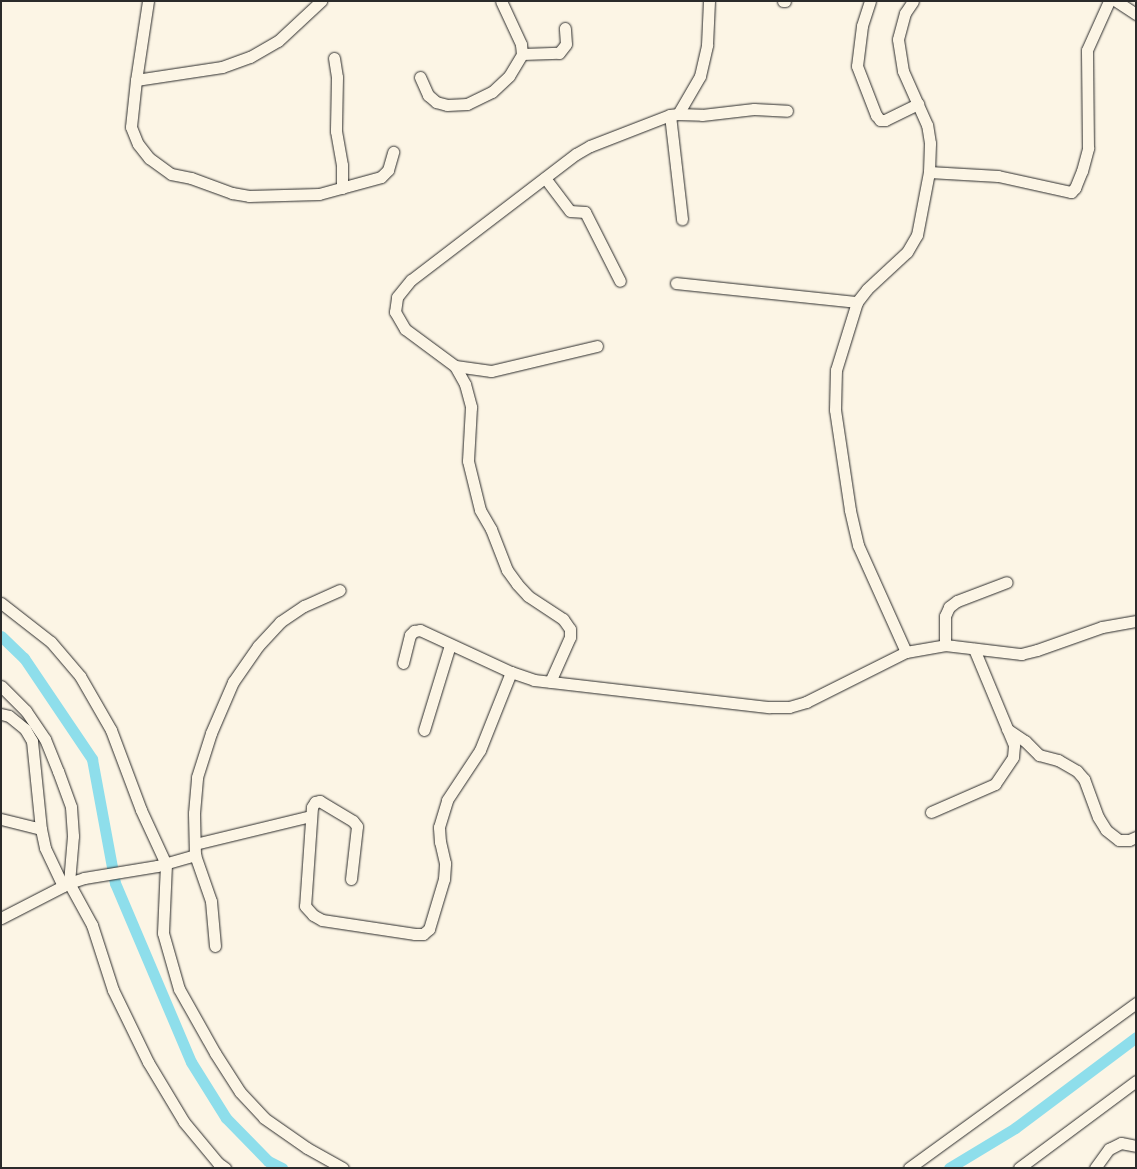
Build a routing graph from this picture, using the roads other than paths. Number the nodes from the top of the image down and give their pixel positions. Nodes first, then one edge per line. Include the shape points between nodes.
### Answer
1 (148, 1) edge
2 (321, 1) edge
3 (501, 1) edge
4 (709, 1) edge
5 (870, 1) edge
6 (913, 1) edge
7 (1109, 1) edge
8 (1116, 1) edge
9 (1136, 14) edge
10 (565, 28) dead end
11 (522, 54) junction
12 (334, 58) dead end
13 (420, 76) dead end
14 (136, 80) junction
15 (918, 104) junction
16 (787, 111) dead end
17 (674, 115) junction
18 (393, 152) dead end
19 (929, 172) junction
20 (545, 178) junction
21 (342, 188) junction
22 (682, 219) dead end
23 (620, 281) dead end
24 (676, 283) dead end
25 (858, 302) junction
26 (597, 346) dead end
27 (455, 366) junction
28 (1007, 582) dead end
29 (340, 590) dead end
30 (1, 603) edge
31 (1136, 621) edge
32 (450, 645) junction
33 (945, 645) junction
34 (974, 649) junction
35 (906, 652) junction
36 (403, 663) dead end
37 (512, 672) junction
38 (550, 682) junction
39 (1, 686) edge
40 (1, 714) edge
41 (1007, 729) junction
42 (424, 730) dead end
43 (931, 812) dead end
44 (311, 816) junction
45 (1, 819) edge
46 (41, 829) junction
47 (1136, 837) edge
48 (195, 850) junction
49 (162, 865) junction
50 (352, 879) dead end
51 (66, 884) junction
52 (1, 918) edge
53 (215, 946) dead end
54 (1136, 1003) edge
55 (1136, 1081) edge
56 (1136, 1146) edge
57 (225, 1168) edge
58 (343, 1168) edge
59 (910, 1168) edge
60 (1019, 1168) edge
61 (1095, 1168) edge

1 - 14 street
2 - 14 street via 278,41 250,57 222,67
3 - 11 street via 521,44
4 - 17 street via 707,44 700,76
5 - 15 street via 860,34 857,66 876,116 885,120
6 - 15 street via 905,13 898,39 903,71
7 - 19 street via 1087,50 1088,148 1082,172 1071,192 998,176
8 - 9 street
10 - 11 street via 566,44 559,53
11 - 13 street via 504,82 467,104 436,102 428,94
12 - 21 street
14 - 21 street via 131,127 149,158 171,174 249,196 302,196
15 - 19 street via 930,143
16 - 17 street via 754,109 709,115
17 - 20 street via 590,146
17 - 22 street
18 - 21 street via 388,170 381,177
19 - 25 street via 918,235 907,252
20 - 23 street via 570,212 585,212
20 - 27 street via 411,280 397,297 394,312 405,329
24 - 25 street
25 - 35 street via 836,370 835,410 858,545
26 - 27 street via 491,371
27 - 38 street via 465,384 471,407 468,461 480,510 507,570 517,584 528,596 563,619 570,629 570,637
28 - 33 street via 949,607 945,616
29 - 48 street via 304,606 280,622 258,646 233,682 211,733 197,777
30 - 49 street via 51,642 96,700 111,730
31 - 34 street via 1102,627 1021,654
32 - 36 street via 414,630
32 - 37 street
32 - 42 street
33 - 34 street
33 - 35 street
34 - 41 street
35 - 38 street via 806,702 789,707
37 - 38 street
37 - 44 street via 480,750 447,800 439,827 445,863 444,879 429,929 423,934 313,916 305,906
39 - 51 street via 26,711 45,739 71,807 73,836
40 - 46 street via 24,729 32,741
41 - 43 street via 1014,746 1013,757 995,784
41 - 47 street via 1025,740 1039,755 1058,760 1077,771 1084,779 1106,830 1118,840
44 - 48 street
44 - 50 street via 312,807 320,801 357,826
45 - 46 street
46 - 51 street via 45,848
48 - 49 street
48 - 53 street via 212,901
49 - 51 street
49 - 58 street via 164,933 179,988 214,1053 240,1092 264,1118
51 - 52 street
51 - 57 street via 92,925 113,990 148,1062 184,1122
54 - 59 street
55 - 60 street
56 - 61 street via 1121,1143 1110,1149

